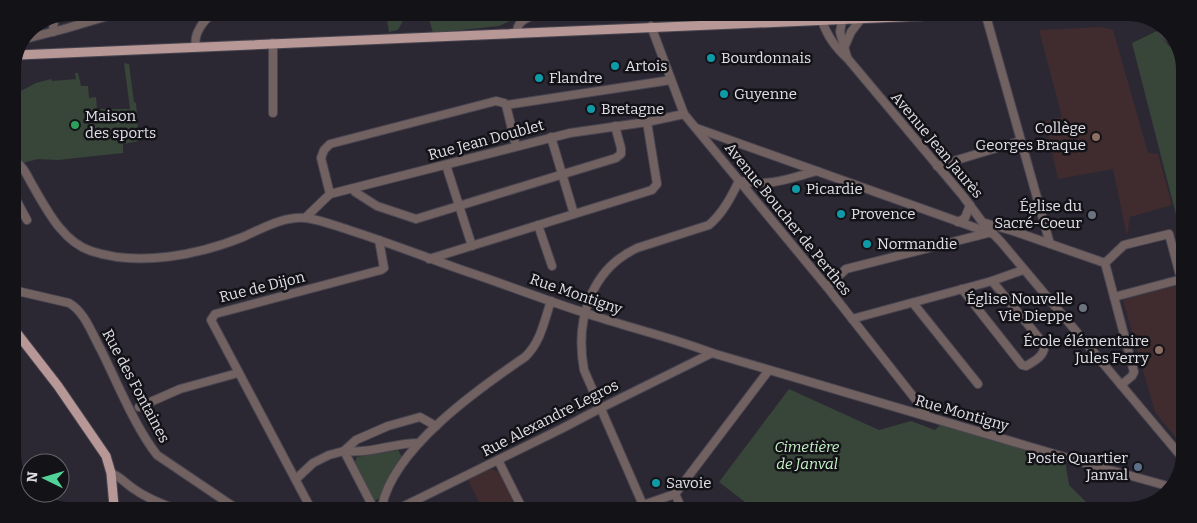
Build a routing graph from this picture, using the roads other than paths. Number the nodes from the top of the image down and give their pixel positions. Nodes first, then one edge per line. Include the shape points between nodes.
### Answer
1 (91, 21) edge
2 (205, 21) edge
3 (521, 21) edge
4 (822, 21) joint
5 (842, 21) edge
6 (859, 21) edge
7 (987, 21) edge
8 (54, 24) edge
9 (651, 26) junction
10 (53, 32) junction
11 (517, 32) junction
12 (34, 37) edge
13 (273, 43) junction
14 (196, 46) junction
15 (844, 48) junction
16 (24, 55) edge
17 (848, 59) junction
18 (671, 80) junction
19 (506, 105) junction
20 (273, 113) dead end
21 (684, 114) junction
22 (647, 122) junction
23 (615, 126) junction
24 (696, 128) junction
25 (550, 138) junction
26 (1020, 141) junction
27 (516, 146) junction
28 (446, 165) junction
29 (21, 166) edge
30 (937, 166) junction
31 (817, 171) junction
32 (561, 174) junction
33 (739, 181) junction
34 (354, 188) junction
35 (330, 194) junction
36 (970, 205) junction
37 (459, 207) junction
38 (21, 209) edge
39 (574, 214) junction
40 (305, 218) junction
41 (27, 220) dead end
42 (958, 222) junction
43 (983, 223) junction
44 (538, 225) junction
45 (1013, 231) junction
46 (991, 234) junction
47 (379, 240) junction
48 (1002, 243) junction
49 (1050, 244) junction
50 (472, 246) junction
51 (1176, 258) edge
52 (429, 259) junction
53 (1105, 263) junction
54 (552, 266) dead end
55 (1023, 270) junction
56 (992, 280) junction
57 (1176, 281) edge
58 (827, 287) junction
59 (962, 289) junction
60 (21, 292) edge
61 (1114, 297) junction
62 (551, 301) junction
63 (913, 303) junction
64 (585, 313) junction
65 (852, 319) junction
66 (21, 337) edge
67 (712, 353) junction
68 (769, 370) junction
69 (238, 373) junction
70 (978, 384) dead end
71 (1121, 385) junction
72 (139, 407) dead end
73 (601, 408) junction
74 (927, 416) junction
75 (436, 426) junction
76 (419, 443) junction
77 (1176, 450) edge
78 (344, 451) junction
79 (498, 460) junction
80 (112, 473) junction
81 (296, 479) junction
82 (1164, 485) edge
83 (675, 494) junction
84 (114, 502) edge
85 (159, 502) edge
86 (227, 502) edge
87 (308, 502) edge
88 (370, 502) edge
89 (383, 502) edge
90 (412, 502) edge
91 (519, 502) edge
92 (642, 502) edge
93 (656, 502) edge
94 (679, 502) edge

1 - 10 street
2 - 14 street via 196,36
3 - 11 street
4 - 9 main road
4 - 17 street, Avenue Jean Jaurès via 835,47
5 - 15 street, Avenue Jean Jaurès via 840,32
6 - 15 street
7 - 26 street
8 - 10 street
9 - 11 main road
9 - 18 street, Avenue Boucher de Perthes
10 - 12 street
11 - 13 main road
13 - 14 main road
13 - 20 street
14 - 16 main road
15 - 17 street, Avenue Jean Jaurès
17 - 30 street, Avenue Jean Jaurès
18 - 19 street
18 - 21 street, Avenue Boucher de Perthes
19 - 27 street
19 - 35 street via 496,101 330,144 321,158
21 - 22 street, Rue Jean Doublet
21 - 24 street, Avenue Boucher de Perthes
22 - 23 street, Rue Jean Doublet
22 - 39 street via 656,187
23 - 25 street, Rue Jean Doublet
23 - 32 street via 621,148 616,158
24 - 31 street
24 - 33 street, Avenue Boucher de Perthes
25 - 27 street, Rue Jean Doublet
25 - 32 street
26 - 30 street
26 - 49 street
27 - 28 street, Rue Jean Doublet
28 - 34 street, Rue Jean Doublet
28 - 37 street
29 - 40 street, Rue Montigny via 58,226 90,251 108,255 131,258 175,256 209,249 273,223
30 - 36 street, Avenue Jean Jaurès
31 - 33 street via 768,184
31 - 42 street
32 - 37 street
32 - 39 street
33 - 58 street, Avenue Boucher de Perthes
33 - 64 street via 718,218 709,225 637,248 612,264 597,282
34 - 35 street, Rue Jean Doublet
34 - 37 street via 355,192 377,206 416,220
35 - 40 street, Rue Jean Doublet
36 - 42 street via 966,218
36 - 43 street, Avenue Jean Jaurès
37 - 50 street
38 - 41 street
39 - 44 street
40 - 47 street, Rue Montigny
42 - 46 street
43 - 45 street
43 - 46 street, Avenue Jean Jaurès
44 - 50 street
44 - 54 street
45 - 48 street
45 - 49 street
46 - 48 street, Avenue Jean Jaurès
46 - 58 street via 846,269
47 - 52 street, Rue Montigny
47 - 69 street, Rue de Dijon via 384,268 381,270 212,316 212,323
48 - 55 street, Avenue Jean Jaurès
49 - 53 street
50 - 52 street
51 - 53 street via 1169,234 1124,245
52 - 62 street, Rue Montigny
53 - 61 street
55 - 56 street
55 - 71 street, Avenue Jean Jaurès
56 - 59 street
56 - 59 street via 1044,344 1043,354 1026,366
57 - 61 street
58 - 65 street, Avenue Boucher de Perthes
59 - 63 street
60 - 86 street, Rue des Fontaines via 75,306 150,447
61 - 71 street via 1134,372
62 - 64 street, Rue Montigny
62 - 75 street via 534,349
63 - 65 street
63 - 70 street
64 - 67 street, Rue Montigny
64 - 73 street via 581,355
65 - 74 street, Avenue Boucher de Perthes
66 - 80 main road via 95,439
67 - 68 street, Rue Montigny
67 - 73 street, Rue Alexandre Legros
68 - 74 street, Rue Montigny
68 - 83 street
69 - 72 street via 180,389
69 - 81 street, Rue de Dijon
71 - 77 street, Avenue Jean Jaurès
73 - 79 street, Rue Alexandre Legros
73 - 92 street
74 - 82 street, Rue Montigny
75 - 76 street
75 - 78 street via 420,417 356,440
76 - 78 street via 403,443 357,453
76 - 89 street via 391,478
78 - 81 street via 313,462
78 - 88 street
79 - 90 street, Rue Alexandre Legros
79 - 91 street
80 - 84 main road
80 - 85 street via 134,490
81 - 87 street, Rue de Dijon
83 - 93 street
83 - 94 street

